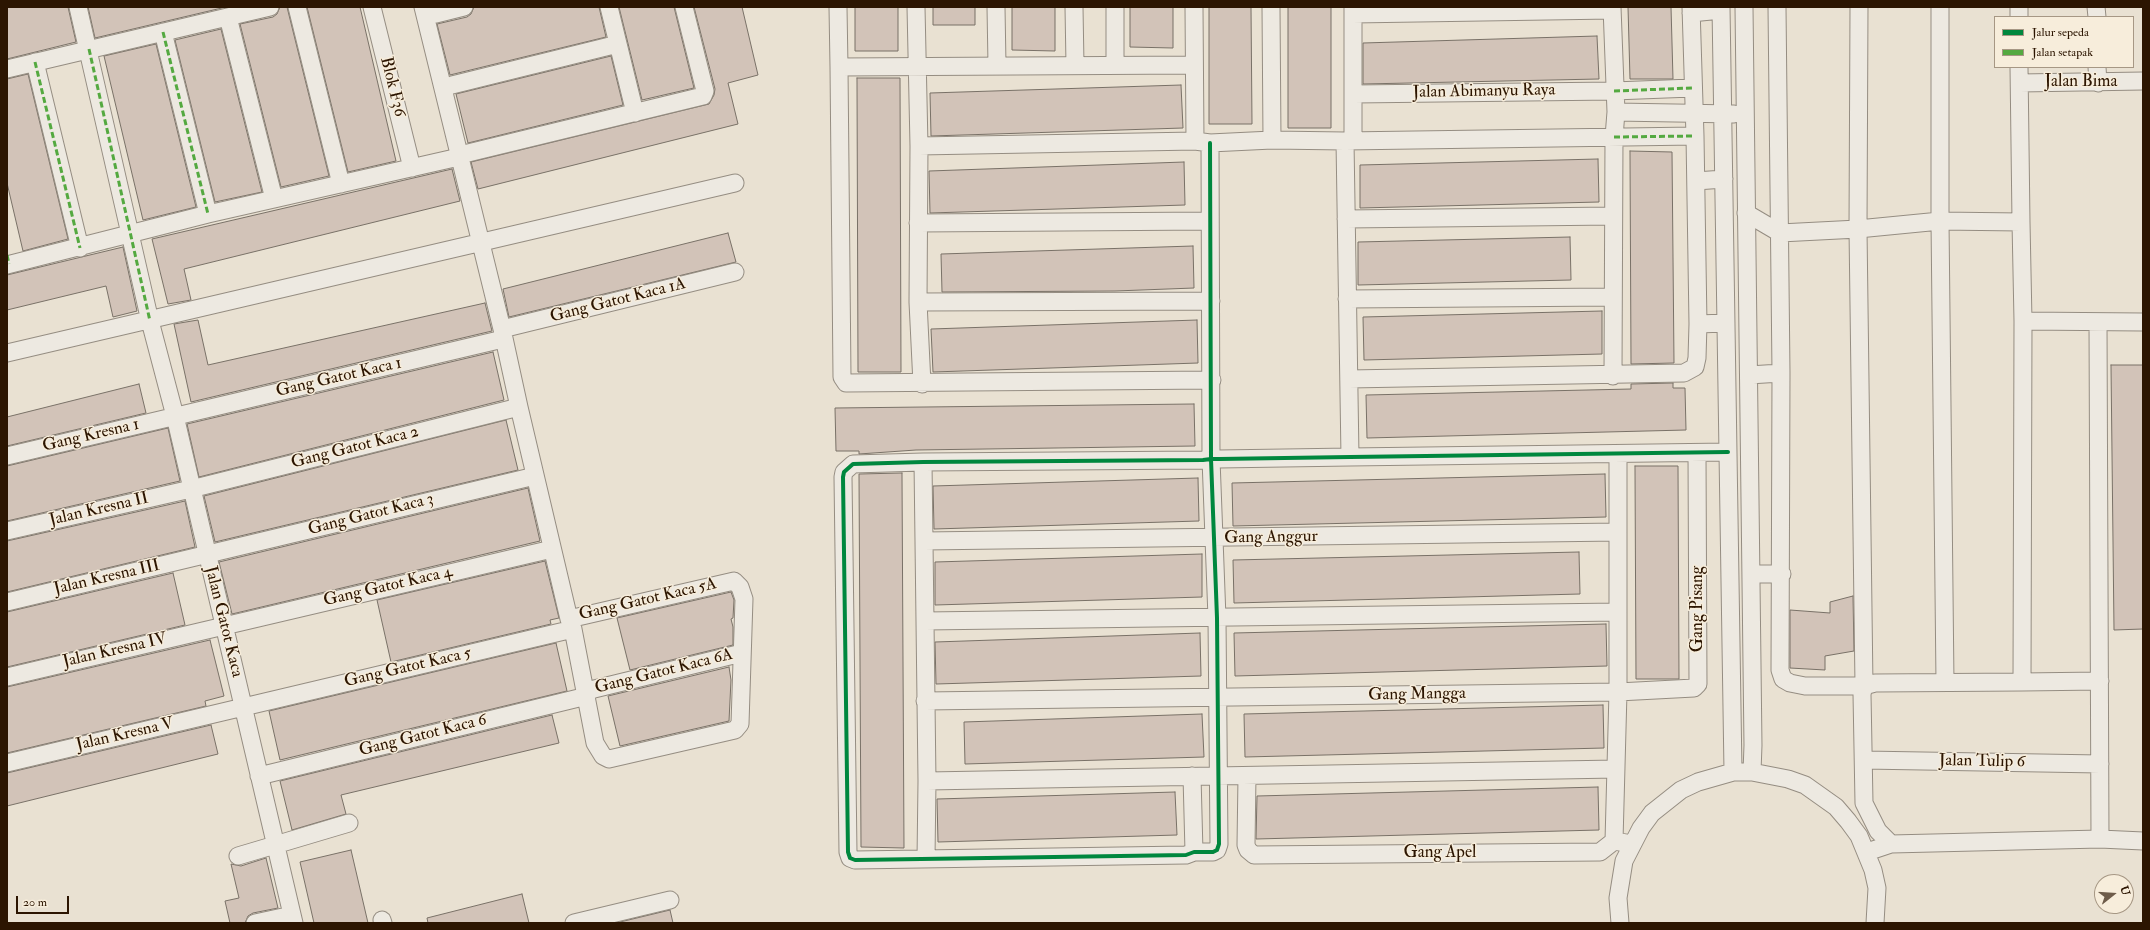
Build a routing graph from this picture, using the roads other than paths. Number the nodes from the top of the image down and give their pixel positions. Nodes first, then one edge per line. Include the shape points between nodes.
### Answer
1 (78, 7) edge
2 (270, 7) edge
3 (297, 7) edge
4 (372, 7) edge
5 (464, 7) edge
6 (609, 7) edge
7 (684, 7) edge
8 (838, 7) edge
9 (916, 7) edge
10 (996, 7) edge
11 (1074, 7) edge
12 (1115, 7) edge
13 (1194, 7) edge
14 (1271, 7) edge
15 (1744, 7) edge
16 (1777, 7) edge
17 (1859, 7) edge
18 (1940, 7) edge
19 (1721, 8) edge
20 (1612, 9) edge
21 (429, 10) edge
22 (1353, 10) edge
23 (1691, 10) edge
24 (228, 17) junction
25 (163, 32) junction
26 (618, 44) junction
27 (88, 49) junction
28 (35, 62) junction
29 (1115, 64) junction
30 (916, 65) junction
31 (997, 65) junction
32 (1075, 65) junction
33 (1194, 65) junction
34 (839, 67) junction
35 (7, 69) edge
36 (2020, 75) edge
37 (2097, 75) edge
38 (2143, 82) edge
39 (452, 84) dead end
40 (1692, 88) junction
41 (1614, 91) junction
42 (1354, 94) junction
43 (1616, 112) junction
44 (635, 113) junction
45 (1746, 113) junction
46 (1694, 114) junction
47 (1722, 114) junction
48 (1695, 136) junction
49 (1614, 137) junction
50 (1272, 140) junction
51 (1349, 141) junction
52 (1203, 142) junction
53 (919, 146) junction
54 (464, 155) junction
55 (412, 168) junction
56 (1724, 179) junction
57 (1696, 181) junction
58 (735, 182) dead end
59 (341, 184) junction
60 (274, 199) junction
61 (1746, 213) junction
62 (208, 214) junction
63 (1614, 216) junction
64 (1346, 219) junction
65 (1210, 221) junction
66 (1940, 221) junction
67 (2021, 222) junction
68 (918, 223) junction
69 (1858, 229) junction
70 (1780, 233) junction
71 (131, 235) junction
72 (481, 242) junction
73 (80, 248) junction
74 (8, 261) edge
75 (735, 272) dead end
76 (1613, 297) junction
77 (1347, 299) junction
78 (1211, 301) junction
79 (918, 302) junction
80 (150, 321) junction
81 (2023, 321) junction
82 (2098, 322) junction
83 (2143, 322) edge
84 (1726, 323) junction
85 (1698, 324) junction
86 (502, 334) junction
87 (7, 353) edge
88 (1781, 373) junction
89 (1749, 375) junction
90 (1613, 376) junction
91 (1349, 379) junction
92 (1212, 380) junction
93 (922, 384) junction
94 (519, 407) junction
95 (175, 416) junction
96 (1728, 452) junction
97 (1697, 453) junction
98 (1618, 454) junction
99 (7, 456) edge
100 (1350, 457) junction
101 (1212, 460) junction
102 (923, 462) junction
103 (535, 476) junction
104 (191, 488) junction
105 (7, 531) edge
106 (1618, 532) junction
107 (1214, 539) junction
108 (924, 541) junction
109 (552, 548) junction
110 (206, 555) junction
111 (1751, 574) junction
112 (1782, 574) junction
113 (7, 602) edge
114 (1618, 612) junction
115 (1217, 618) junction
116 (925, 621) junction
117 (571, 624) junction
118 (223, 626) junction
119 (742, 653) junction
120 (7, 677) edge
121 (2100, 681) junction
122 (1945, 682) junction
123 (2022, 682) junction
124 (1864, 686) junction
125 (1618, 692) junction
126 (586, 694) junction
127 (1216, 697) junction
128 (925, 701) junction
129 (244, 707) junction
130 (1864, 760) junction
131 (7, 763) edge
132 (2100, 764) junction
133 (1616, 770) junction
134 (1734, 772) junction
135 (1752, 772) junction
136 (259, 776) junction
137 (1192, 776) junction
138 (1247, 776) junction
139 (1218, 777) junction
140 (927, 781) junction
141 (349, 823) dead end
142 (2100, 839) junction
143 (1622, 842) junction
144 (2143, 842) edge
145 (1891, 844) junction
146 (276, 845) junction
147 (1194, 852) junction
148 (1867, 852) junction
149 (238, 856) dead end
150 (926, 859) junction
151 (670, 900) dead end
152 (293, 919) edge
153 (255, 923) edge
154 (574, 923) edge
155 (1620, 923) edge
156 (1876, 923) edge

1 - 27 street, Jalan Gatot Kaca
2 - 24 street
3 - 59 street
4 - 55 street, Blok F36
5 - 21 street
6 - 26 street
7 - 44 street via 705,94 700,98
8 - 34 street
9 - 30 street
10 - 31 street
11 - 32 street
12 - 29 street
13 - 33 street
14 - 50 street
15 - 45 street
16 - 70 street
17 - 69 street
18 - 66 street
19 - 23 street
19 - 47 street
20 - 22 street
20 - 41 street
21 - 54 street
22 - 42 street
23 - 40 street
24 - 25 street
24 - 60 street
25 - 27 street
25 - 62 street
26 - 39 street
26 - 44 street
27 - 28 street
27 - 71 street, Jalan Gatot Kaca
28 - 35 street
28 - 73 street
29 - 32 street
29 - 33 street
30 - 31 street
30 - 34 street
30 - 53 street
31 - 32 street
33 - 52 street
34 - 93 street via 842,377 846,383 852,384
36 - 37 street, Jalan Bima
36 - 67 street
37 - 38 street, Jalan Bima
40 - 41 street, Jalan Abimanyu Raya
40 - 46 street
41 - 42 street, Jalan Abimanyu Raya
41 - 43 street
42 - 51 street
43 - 46 street
43 - 49 street
44 - 54 street
45 - 47 street
45 - 61 street
46 - 47 street
46 - 48 street
47 - 56 street
48 - 49 street
48 - 57 street
49 - 51 street
49 - 63 street
50 - 51 street
50 - 52 street
51 - 64 street
52 - 53 street
52 - 65 street
53 - 68 street
54 - 55 street
54 - 72 street
55 - 59 street
56 - 57 street
56 - 84 street
57 - 85 street
58 - 72 street
59 - 60 street
60 - 62 street
61 - 70 street
61 - 89 street
62 - 71 street
63 - 64 street
63 - 76 street
64 - 77 street
65 - 68 street
65 - 78 street
66 - 67 street
66 - 69 street
66 - 122 street
67 - 81 street
68 - 79 street
69 - 70 street
69 - 124 street
70 - 88 street
71 - 73 street
71 - 80 street, Jalan Gatot Kaca
72 - 80 street
72 - 86 street
73 - 74 street
75 - 86 street, Gang Gatot Kaca 1A
76 - 77 street
76 - 90 street
77 - 91 street
78 - 79 street
78 - 92 street
79 - 93 street
80 - 87 street
80 - 95 street, Jalan Gatot Kaca
81 - 82 street
81 - 123 street
82 - 83 street
82 - 121 street
84 - 85 street
84 - 96 street
85 - 90 street via 1697,358 1695,367 1689,371
86 - 94 street
86 - 95 street, Gang Gatot Kaca 1
88 - 89 street
88 - 112 street
89 - 111 street
90 - 91 street
91 - 100 street
92 - 93 street
92 - 101 street
94 - 103 street
94 - 104 street, Gang Gatot Kaca 2
95 - 99 street, Gang Kresna 1
95 - 104 street, Jalan Gatot Kaca
96 - 97 street
96 - 134 street
97 - 98 street
97 - 125 street, Gang Pisang via 1698,684 1694,688
98 - 100 street
98 - 106 street
100 - 101 street
101 - 102 street
101 - 107 street
102 - 108 street
102 - 150 street via 852,464 844,472 843,477 849,855 856,860
103 - 109 street
103 - 110 street, Gang Gatot Kaca 3
104 - 105 street, Jalan Kresna II
104 - 110 street, Jalan Gatot Kaca
106 - 107 street, Gang Anggur
106 - 114 street
107 - 108 street, Gang Anggur
107 - 115 street
108 - 116 street
109 - 117 street
109 - 118 street, Gang Gatot Kaca 4
110 - 113 street, Jalan Kresna III
110 - 118 street, Jalan Gatot Kaca
111 - 112 street
111 - 135 street
112 - 124 street via 1780,670 1783,679 1790,684 1805,686
114 - 115 street
114 - 125 street
115 - 116 street
115 - 127 street
116 - 128 street
117 - 119 street, Gang Gatot Kaca 5A via 734,581 744,599
117 - 126 street
117 - 129 street, Gang Gatot Kaca 5
118 - 120 street, Jalan Kresna IV
118 - 129 street, Jalan Gatot Kaca
119 - 126 street, Gang Gatot Kaca 6A
119 - 126 street via 742,717 735,730 609,759 603,756 596,743
121 - 123 street
121 - 132 street
122 - 123 street
122 - 124 street via 1875,683
124 - 130 street
125 - 127 street, Gang Mangga
125 - 133 street
126 - 136 street, Gang Gatot Kaca 6
127 - 128 street, Gang Mangga
127 - 139 street
128 - 140 street
129 - 131 street, Jalan Kresna V
129 - 136 street, Jalan Gatot Kaca
130 - 132 street, Jalan Tulip 6
130 - 145 street via 1864,803 1878,831
132 - 142 street
133 - 138 street
133 - 143 street
134 - 135 street
134 - 143 street via 1698,782 1681,790
135 - 148 street via 1788,778 1821,795 1848,820
136 - 146 street, Jalan Gatot Kaca
137 - 139 street
137 - 140 street
137 - 147 street
138 - 139 street
138 - 143 street, Gang Apel via 1246,845 1254,855 1600,852
139 - 147 street via 1219,844 1217,850 1212,852
140 - 150 street
141 - 146 street
142 - 144 street
142 - 145 street
143 - 155 street via 1618,898
145 - 148 street
146 - 149 street
146 - 152 street, Jalan Gatot Kaca
147 - 150 street via 1186,855
148 - 156 street via 1877,888
151 - 154 street
152 - 153 street

